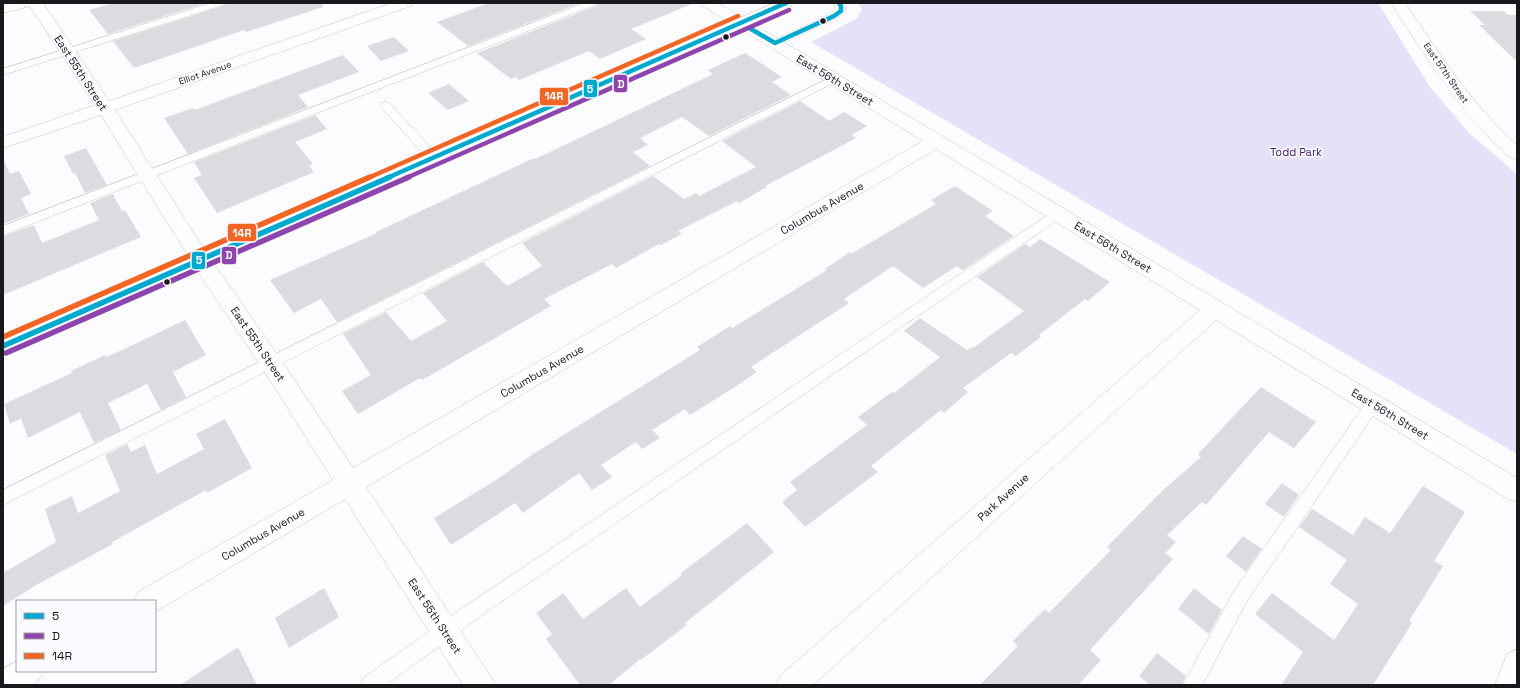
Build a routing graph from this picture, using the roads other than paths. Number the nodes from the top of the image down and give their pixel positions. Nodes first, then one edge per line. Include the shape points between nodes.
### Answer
1 (25, 3) edge
2 (36, 3) edge
3 (220, 3) edge
4 (406, 3) edge
5 (592, 3) edge
6 (708, 3) edge
7 (786, 3) edge
8 (839, 3) edge
9 (1398, 3) edge
10 (3, 9) edge
11 (741, 23) junction
12 (775, 43) junction
13 (67, 52) junction
14 (3, 72) edge
15 (833, 79) junction
16 (385, 105) dead end
17 (105, 108) junction
18 (936, 141) junction
19 (3, 143) edge
20 (1516, 153) edge
21 (434, 158) junction
22 (147, 176) junction
23 (1058, 214) junction
24 (3, 231) edge
25 (200, 259) junction
26 (1215, 309) junction
27 (3, 346) edge
28 (271, 363) junction
29 (1373, 404) junction
30 (349, 484) junction
31 (1517, 491) edge
32 (3, 498) edge
33 (150, 600) edge
34 (446, 632) junction
35 (1517, 664) edge
36 (26, 672) edge
37 (4, 685) edge
38 (370, 685) edge
39 (480, 685) edge
40 (791, 685) edge
41 (1192, 685) edge
42 (1510, 685) edge

1 - 10 street
2 - 13 street, East 55th Street
3 - 13 lane
4 - 17 street, Elliot Avenue
5 - 22 lane
6 - 11 street, East 56th Street
7 - 11 street
8 - 12 lane via 841,11 834,16
9 - 20 street, East 57th Street via 1462,96
11 - 12 street, East 56th Street
11 - 21 street
12 - 15 street, East 56th Street
13 - 14 lane
13 - 17 street, East 55th Street
15 - 18 street, East 56th Street
15 - 28 lane
16 - 21 lane
17 - 19 street, Elliot Avenue
17 - 22 street, East 55th Street
18 - 23 street, East 56th Street
18 - 30 street, Columbus Avenue
21 - 25 street
22 - 24 lane
22 - 25 street, East 55th Street
23 - 26 street, East 56th Street
23 - 34 lane via 476,609
25 - 27 street
25 - 28 street, East 55th Street
26 - 29 street, East 56th Street
26 - 40 street, Park Avenue
28 - 30 street, East 55th Street
28 - 32 lane
29 - 31 street, East 56th Street
29 - 41 lane via 1240,596
30 - 33 street, Columbus Avenue
30 - 34 street, East 55th Street
34 - 38 lane
34 - 39 street, East 55th Street
35 - 42 street
36 - 37 street

